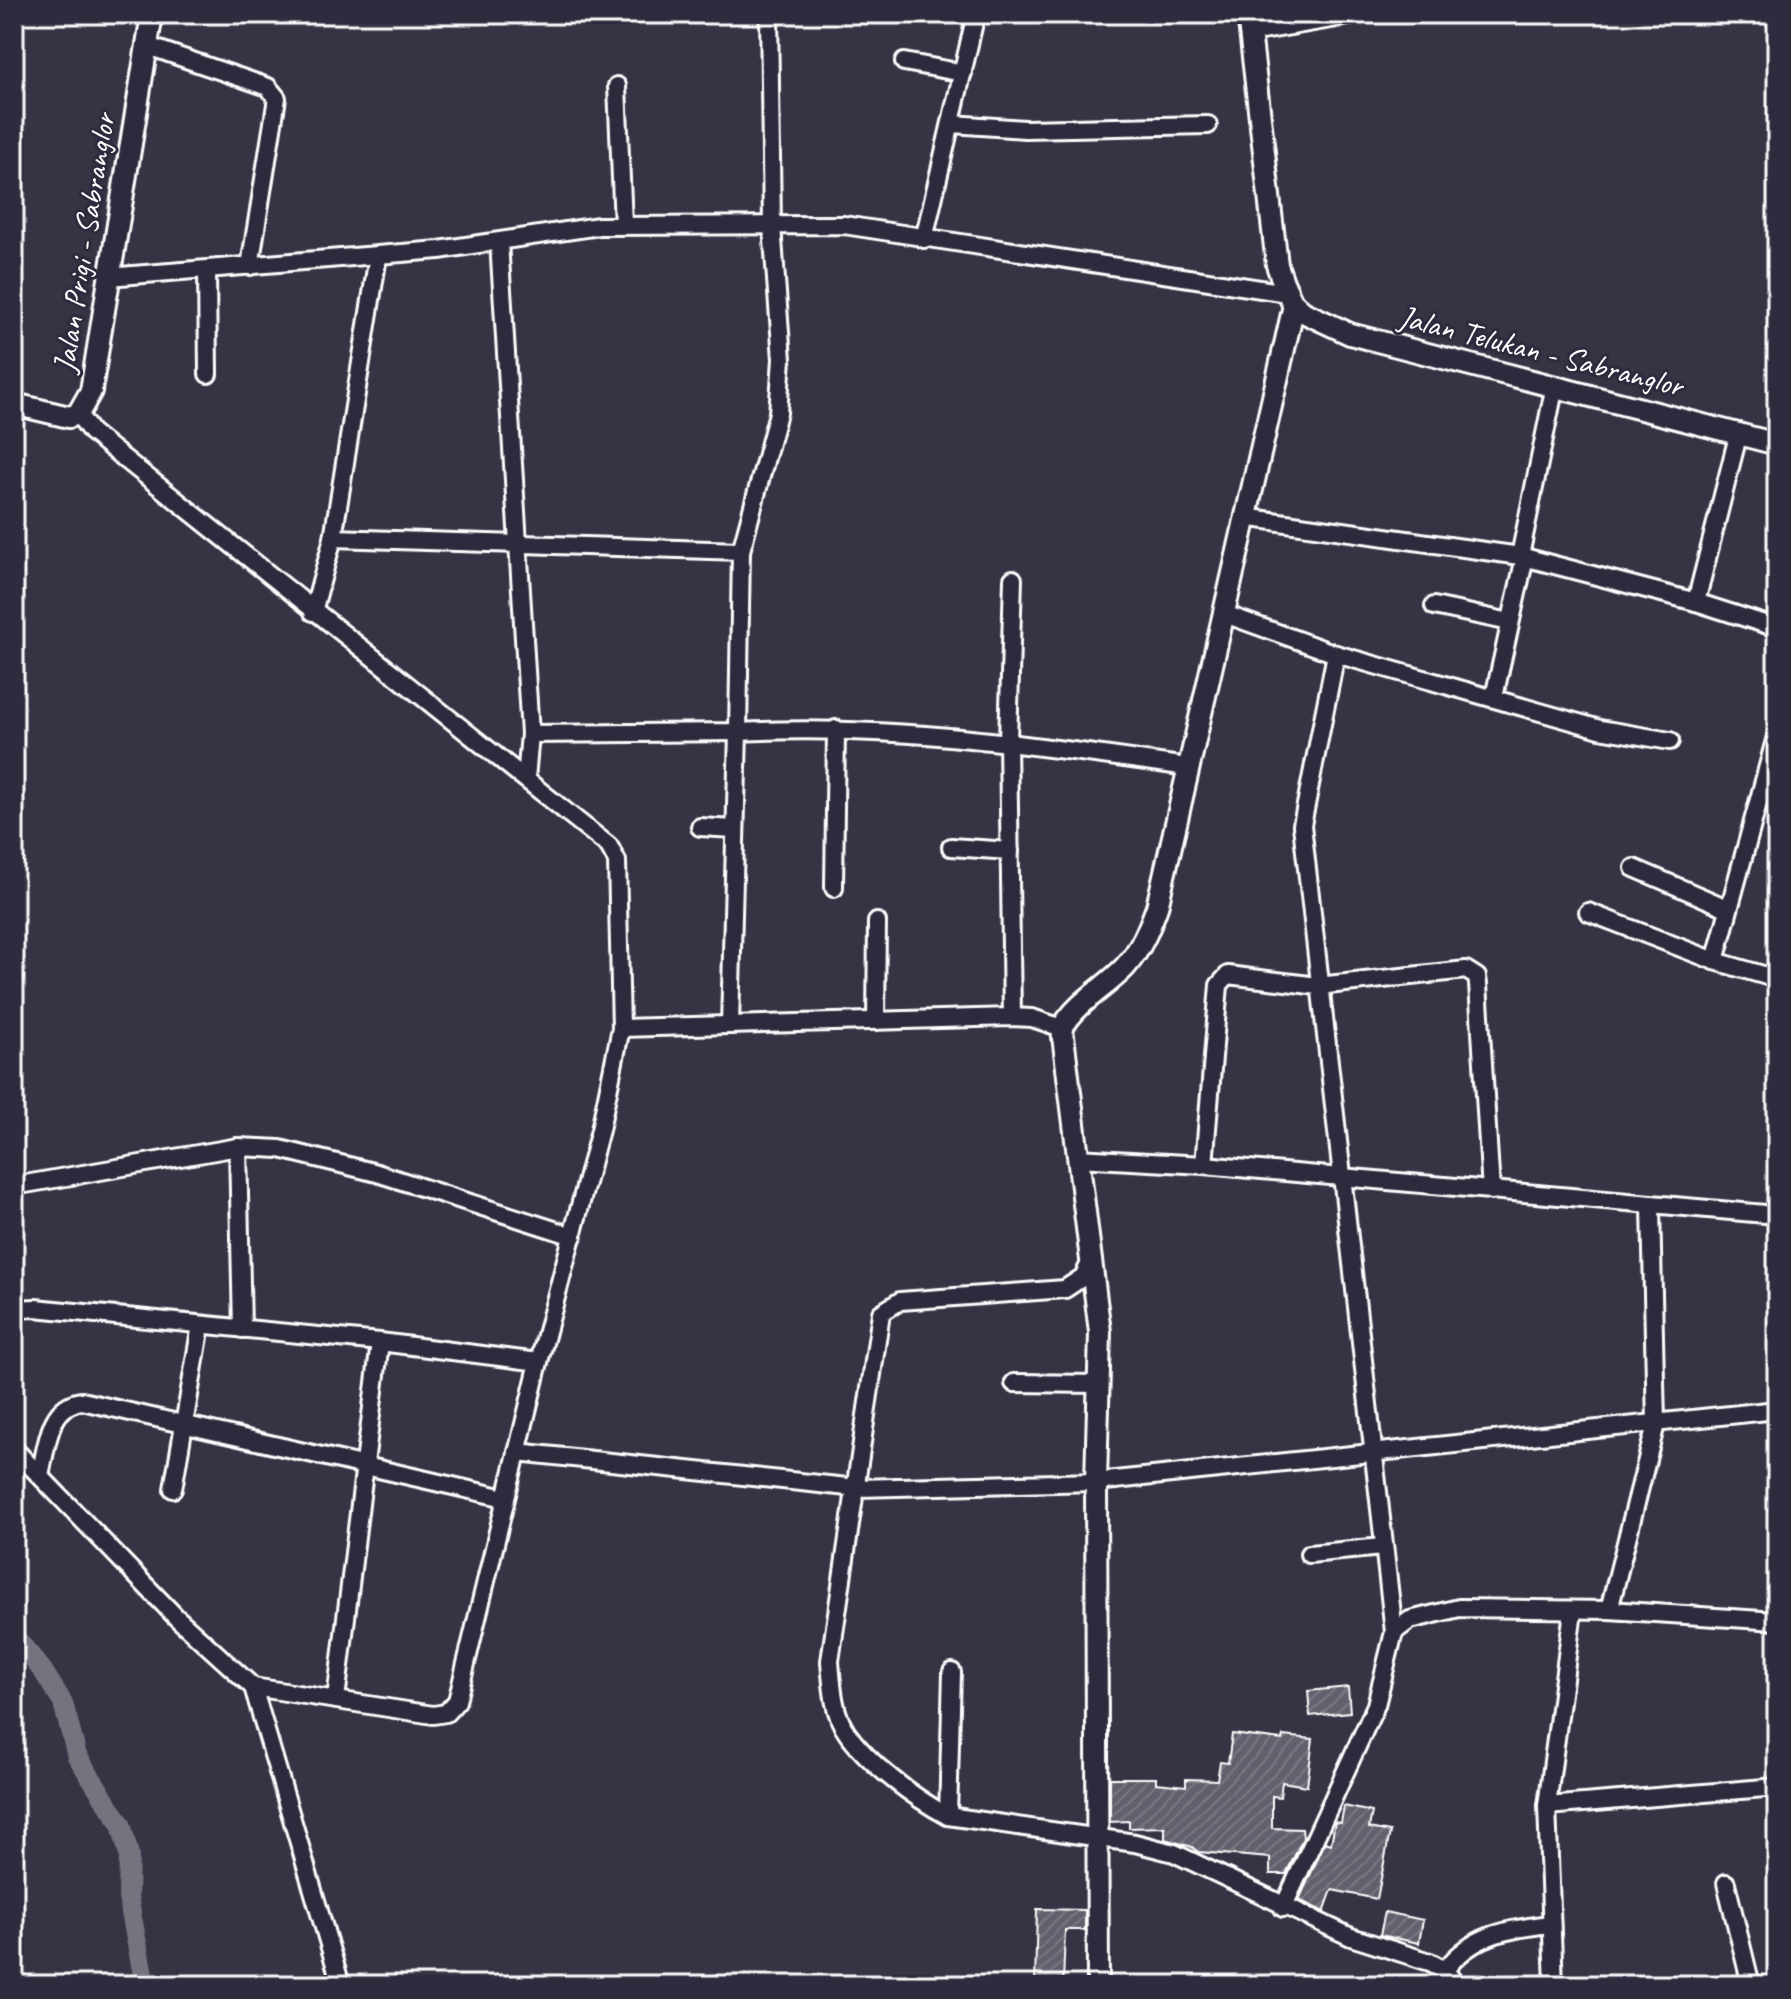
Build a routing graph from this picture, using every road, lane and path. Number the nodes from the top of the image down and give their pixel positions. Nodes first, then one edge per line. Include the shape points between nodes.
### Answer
1 (152, 14) edge
2 (769, 14) edge
3 (976, 14) edge
4 (1352, 14) edge
5 (1360, 14) edge
6 (1249, 24) edge
7 (145, 45) junction
8 (904, 62) dead end
9 (963, 73) junction
10 (617, 86) dead end
11 (952, 124) junction
12 (1208, 125) dead end
13 (623, 225) junction
14 (772, 226) junction
15 (924, 239) junction
16 (499, 242) junction
17 (378, 256) junction
18 (250, 266) junction
19 (207, 270) junction
20 (108, 277) junction
21 (1290, 299) junction
22 (208, 374) dead end
23 (1555, 385) junction
24 (14, 404) edge
25 (78, 414) junction
26 (1739, 432) junction
27 (1777, 444) edge
28 (1244, 517) junction
29 (333, 538) junction
30 (518, 541) junction
31 (741, 551) junction
32 (1522, 556) junction
33 (1013, 579) dead end
34 (1696, 602) junction
35 (1224, 603) junction
36 (1434, 606) dead end
37 (313, 612) junction
38 (1510, 622) junction
39 (1777, 628) edge
40 (1336, 654) junction
41 (1494, 697) junction
42 (836, 729) junction
43 (738, 732) junction
44 (1777, 733) edge
45 (530, 734) junction
46 (1008, 740) junction
47 (1670, 741) dead end
48 (1187, 767) junction
49 (526, 779) junction
50 (700, 827) dead end
51 (735, 829) junction
52 (951, 847) dead end
53 (1010, 851) junction
54 (1634, 868) dead end
55 (834, 888) dead end
56 (1727, 908) junction
57 (1588, 912) dead end
58 (877, 922) dead end
59 (1715, 961) junction
60 (1777, 979) edge
61 (1318, 986) junction
62 (1012, 1017) junction
63 (876, 1021) junction
64 (730, 1025) junction
65 (621, 1028) junction
66 (1062, 1028) junction
67 (238, 1147) junction
68 (1077, 1158) junction
69 (1204, 1165) junction
70 (1343, 1179) junction
71 (14, 1186) edge
72 (1491, 1191) junction
73 (1651, 1207) junction
74 (1777, 1215) edge
75 (573, 1236) junction
76 (1093, 1258) junction
77 (14, 1309) edge
78 (201, 1325) junction
79 (242, 1329) junction
80 (380, 1342) junction
81 (539, 1362) junction
82 (1014, 1383) dead end
83 (1099, 1384) junction
84 (1777, 1410) edge
85 (1656, 1424) junction
86 (183, 1425) junction
87 (14, 1449) edge
88 (1375, 1451) junction
89 (517, 1452) junction
90 (363, 1465) junction
91 (40, 1475) junction
92 (1096, 1482) junction
93 (857, 1488) junction
94 (173, 1489) dead end
95 (505, 1498) junction
96 (1383, 1547) junction
97 (1309, 1554) dead end
98 (1609, 1610) junction
99 (1573, 1611) junction
100 (1777, 1621) edge
101 (1394, 1632) junction
102 (952, 1672) dead end
103 (253, 1687) junction
104 (336, 1699) junction
105 (1777, 1787) edge
106 (1547, 1806) junction
107 (948, 1816) junction
108 (1098, 1840) junction
109 (1726, 1883) dead end
110 (1283, 1908) junction
111 (1549, 1924) junction
112 (1445, 1970) junction
113 (341, 1985) edge
114 (1098, 1985) edge
115 (1456, 1985) edge
116 (1554, 1985) edge
117 (1751, 1985) edge

1 - 7 street, Jalan Prigi - Sabranglor
2 - 14 street
3 - 9 street
4 - 5 street
4 - 6 street
6 - 21 street via 1277,265
7 - 18 street via 268,87 277,98
7 - 20 street, Jalan Prigi - Sabranglor
8 - 9 street
9 - 11 street
10 - 13 street
11 - 12 street via 1025,129
11 - 15 street
13 - 14 street
13 - 16 street
14 - 15 street via 844,225
14 - 31 street via 782,359 778,413
15 - 21 street
16 - 17 street
16 - 30 street
17 - 18 street
17 - 29 street
18 - 19 street
19 - 20 street
19 - 22 street
20 - 25 street, Jalan Prigi - Sabranglor via 94,381
21 - 23 street, Jalan Telukan - Sabranglor via 1350,334
21 - 28 street
23 - 26 street, Jalan Telukan - Sabranglor
23 - 32 street
24 - 25 street, Jalan Prigi - Sabranglor via 59,416
25 - 37 street via 91,432
26 - 27 street, Jalan Telukan - Sabranglor
26 - 34 street
28 - 32 street
28 - 35 street
29 - 30 street
29 - 37 street
30 - 31 street
30 - 45 street
31 - 43 street
32 - 34 street
32 - 38 street
33 - 46 street
34 - 39 street
35 - 40 street
35 - 48 street
36 - 38 street
37 - 49 street
38 - 41 street
40 - 41 street
40 - 61 street via 1302,817
41 - 47 street via 1600,729
42 - 43 street
42 - 46 street
42 - 55 street
43 - 45 street
43 - 51 street
44 - 56 street
45 - 49 street
46 - 48 street
46 - 53 street
48 - 66 street via 1150,927 1124,968 1076,1007
49 - 65 street via 616,856
50 - 51 street
51 - 64 street
52 - 53 street
53 - 62 street
54 - 56 street
56 - 59 street
57 - 59 street
58 - 63 street
59 - 60 street
61 - 69 street via 1233,974 1219,985
61 - 70 street
61 - 72 street via 1466,970 1477,977
62 - 63 street
62 - 66 street
63 - 64 street
64 - 65 street
65 - 75 street
66 - 68 street
67 - 71 street
67 - 75 street via 331,1159
67 - 79 street
68 - 69 street
68 - 76 street
69 - 70 street
70 - 72 street
70 - 88 street
72 - 73 street
73 - 74 street
73 - 85 street
75 - 81 street
76 - 83 street
76 - 93 street via 1083,1277 1065,1289 900,1301 881,1313
77 - 78 street
78 - 79 street
78 - 86 street
79 - 80 street
80 - 81 street
80 - 90 street
81 - 89 street
82 - 83 street
83 - 92 street
84 - 85 street
85 - 88 street
85 - 98 street
86 - 90 street
86 - 91 street via 82,1401 67,1404 56,1416
86 - 94 street
87 - 91 street
88 - 92 street
88 - 96 street
89 - 93 street
89 - 95 street
90 - 95 street
90 - 104 street
91 - 103 street via 176,1617
92 - 93 street
92 - 108 street
93 - 107 street via 830,1661 839,1717 848,1734 887,1773
95 - 104 street via 452,1708 433,1715
96 - 97 street
96 - 101 street
98 - 99 street
98 - 100 street
99 - 101 street via 1459,1608 1410,1620
99 - 106 street
101 - 110 street via 1376,1705
102 - 107 street
103 - 104 street
103 - 113 street
105 - 106 street
106 - 111 street
107 - 108 street
108 - 110 street via 1174,1853
108 - 114 street
109 - 117 street
110 - 112 street
111 - 112 street via 1486,1935 1470,1943
111 - 116 street
112 - 115 street

